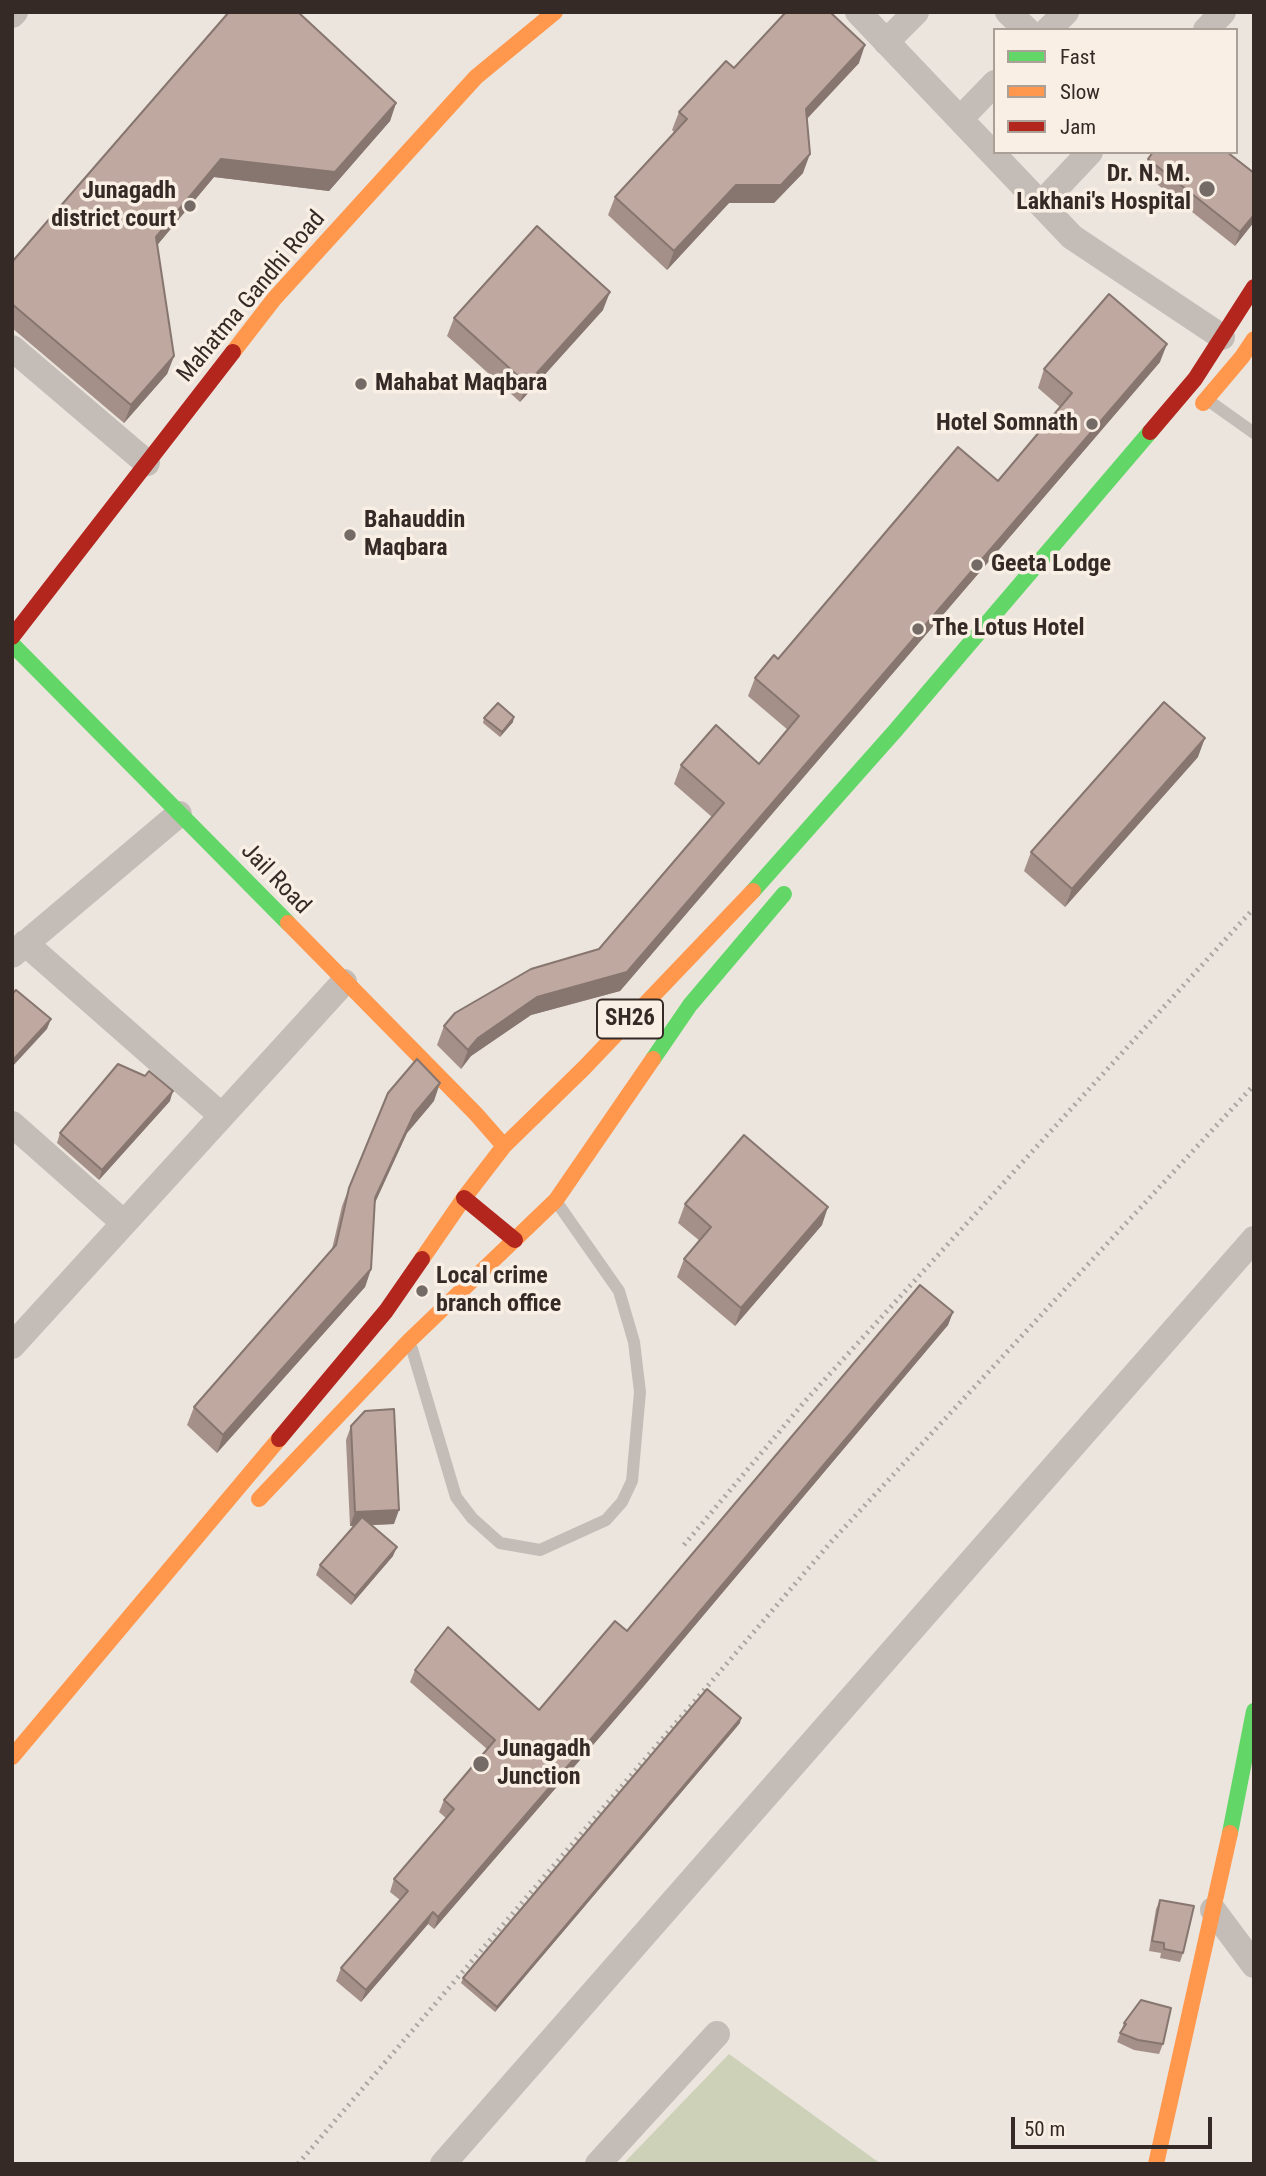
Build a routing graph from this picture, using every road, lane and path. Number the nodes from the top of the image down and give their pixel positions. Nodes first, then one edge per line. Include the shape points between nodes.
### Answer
1 (555, 12) edge
2 (858, 12) edge
3 (916, 12) edge
4 (1009, 12) edge
5 (1066, 12) edge
6 (1223, 12) edge
7 (1025, 28) edge
8 (1050, 28) edge
9 (1208, 28) edge
10 (886, 42) junction
11 (993, 85) edge
12 (960, 118) junction
13 (993, 153) edge
14 (994, 154) edge
15 (1088, 154) edge
16 (1041, 204) junction
17 (1254, 287) edge
18 (1222, 337) junction
19 (1254, 339) edge
20 (12, 348) edge
21 (1189, 386) junction
22 (1206, 399) junction
23 (1189, 419) dead end
24 (1254, 433) edge
25 (147, 463) junction
26 (12, 636) edge
27 (12, 644) edge
28 (179, 814) junction
29 (799, 877) dead end
30 (19, 949) edge
31 (344, 982) junction
32 (222, 1116) junction
33 (12, 1124) edge
34 (504, 1146) junction
35 (464, 1198) junction
36 (556, 1200) junction
37 (124, 1223) junction
38 (1254, 1239) edge
39 (514, 1240) junction
40 (14, 1340) edge
41 (409, 1341) junction
42 (251, 1507) dead end
43 (1254, 1711) edge
44 (12, 1757) edge
45 (1213, 1910) junction
46 (1254, 1965) edge
47 (717, 2034) dead end
48 (463, 2153) edge
49 (443, 2164) edge
50 (598, 2164) edge
51 (1156, 2164) edge

1 - 25 main road, Mahatma Gandhi Road via 476,77 347,218 274,299
2 - 10 street
3 - 10 street
4 - 7 street
5 - 8 street
6 - 9 street
10 - 12 street
11 - 12 street
12 - 13 street
14 - 16 street
15 - 16 street
16 - 18 street via 1072,236
17 - 18 main road, SH26
18 - 21 main road, SH26
19 - 22 main road
20 - 25 street
21 - 22 lane
21 - 34 main road, SH26 via 895,731 738,907 589,1072
22 - 23 main road
22 - 24 lane
25 - 26 main road, Mahatma Gandhi Road
27 - 28 main road, Jail Road
28 - 30 street
28 - 31 main road, Jail Road
29 - 36 main road, SH26 via 618,1098
30 - 32 street
31 - 32 street
31 - 34 main road, Jail Road
32 - 37 street
33 - 37 street
34 - 35 main road, SH26
35 - 39 main road
35 - 44 main road, SH26 via 386,1311
36 - 39 main road, SH26
36 - 41 lane via 619,1291 634,1342 640,1392 632,1481 606,1520 540,1550 500,1543 472,1518 456,1497
37 - 40 street
38 - 48 street
39 - 41 main road, SH26
41 - 42 main road, SH26
43 - 45 main road
45 - 46 street
45 - 51 main road
47 - 50 street
48 - 49 street

